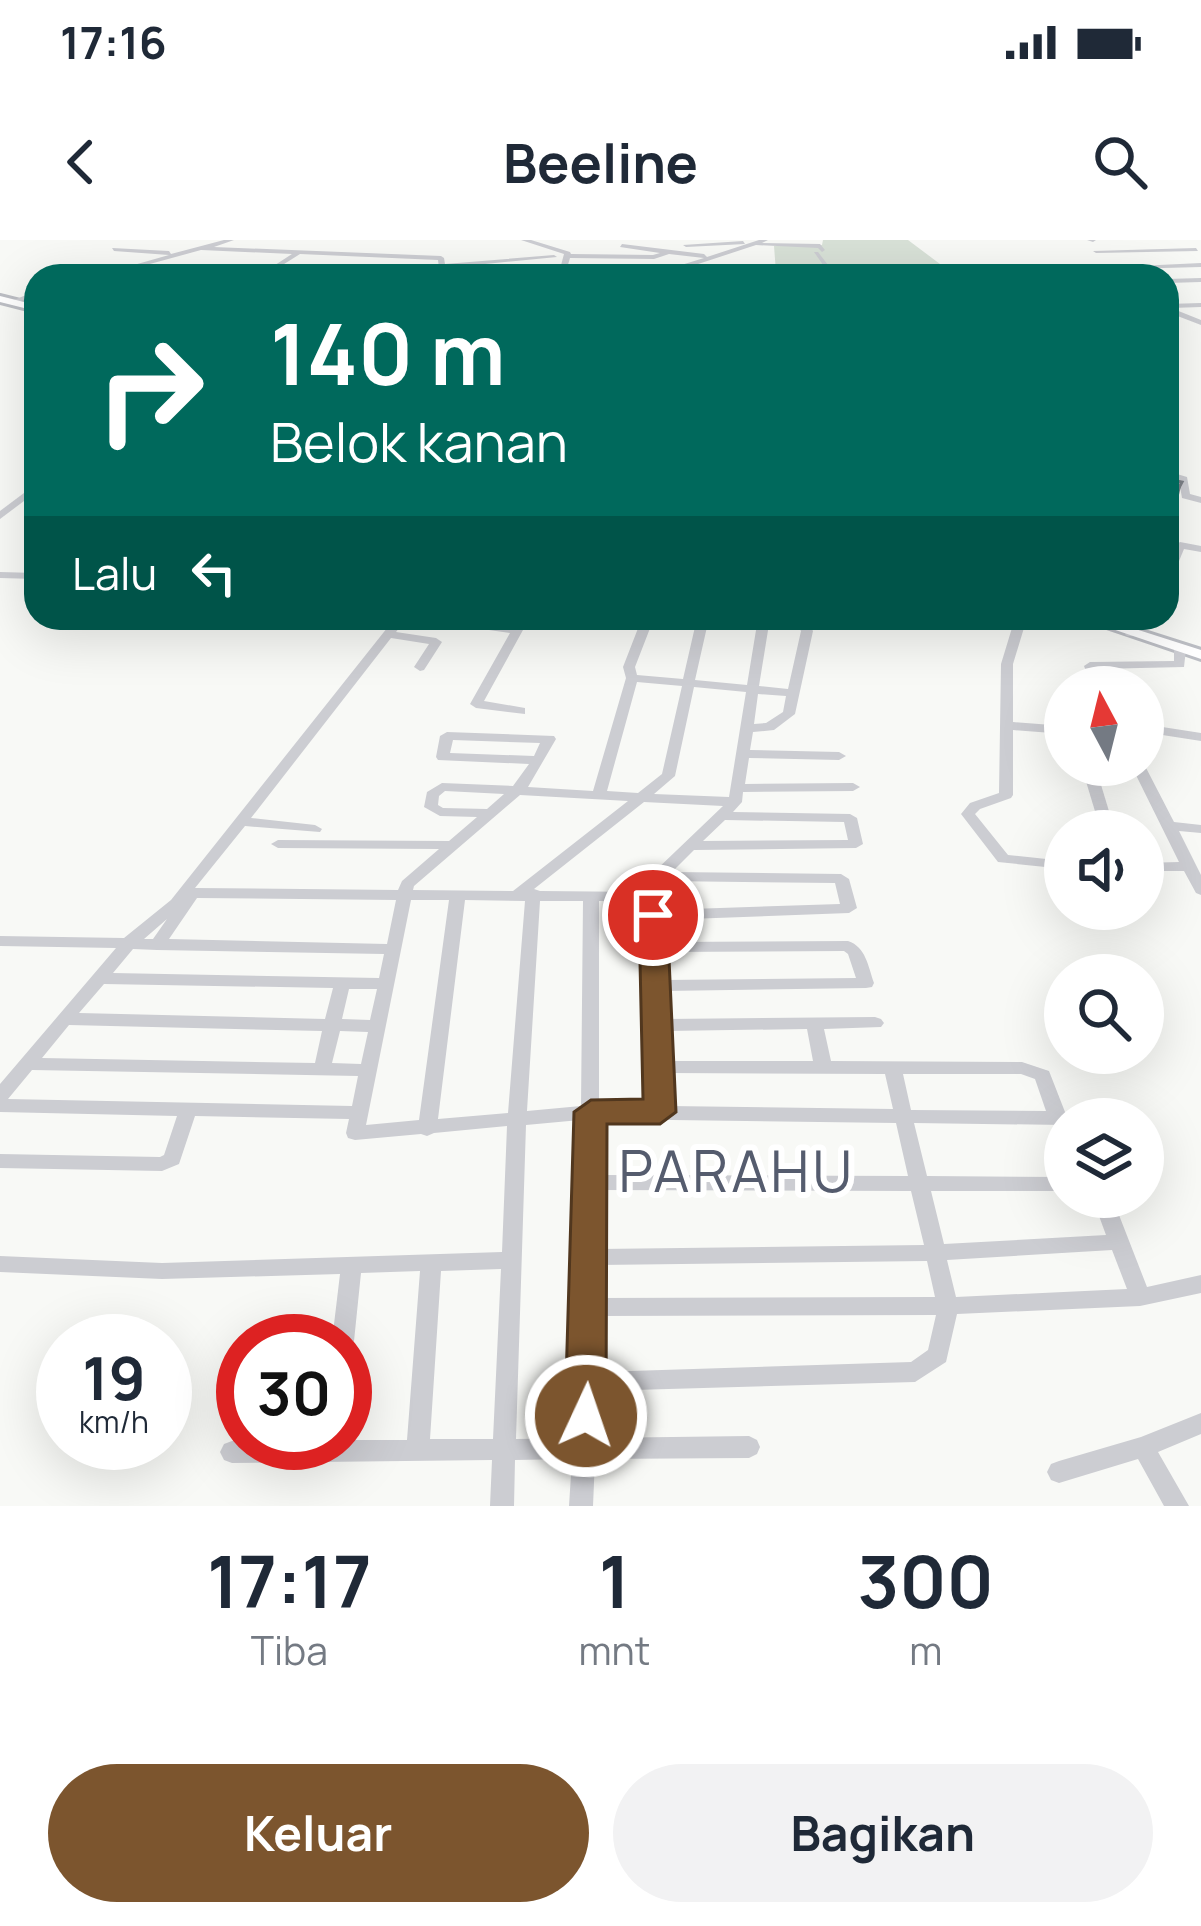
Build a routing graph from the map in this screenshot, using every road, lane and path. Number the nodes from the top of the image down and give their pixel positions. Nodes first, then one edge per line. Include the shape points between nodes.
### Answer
1 (231, 240) edge
2 (295, 240) edge
3 (524, 240) edge
4 (765, 240) edge
5 (1093, 240) edge
6 (1182, 242) edge
7 (747, 243) edge
8 (686, 244) dead end
9 (196, 246) edge
10 (622, 246) dead end
11 (114, 249) dead end
12 (671, 251) junction
13 (1096, 251) dead end
14 (175, 252) junction
15 (272, 252) junction
16 (1125, 252) junction
17 (298, 253) junction
18 (768, 253) dead end
19 (816, 253) junction
20 (657, 256) junction
21 (567, 257) junction
22 (713, 257) junction
23 (1166, 259) junction
24 (851, 260) junction
25 (1113, 260) dead end
26 (1136, 260) junction
27 (1200, 260) edge
28 (141, 264) edge
29 (279, 264) edge
30 (442, 264) edge
31 (506, 264) edge
32 (566, 264) edge
33 (662, 264) edge
34 (691, 264) edge
35 (824, 264) edge
36 (837, 264) edge
37 (880, 264) edge
38 (898, 264) edge
39 (1174, 264) edge
40 (1179, 267) edge
41 (1179, 273) edge
42 (1189, 273) junction
43 (1179, 291) edge
44 (1179, 478) edge
45 (24, 493) edge
46 (1201, 500) edge
47 (0, 516) edge
48 (390, 630) edge
49 (517, 630) edge
50 (643, 630) edge
51 (700, 630) edge
52 (762, 630) edge
53 (806, 630) edge
54 (1017, 630) edge
55 (1121, 630) edge
56 (1134, 630) edge
57 (387, 634) junction
58 (1132, 634) junction
59 (1180, 649) junction
60 (1201, 655) edge
61 (1090, 666) edge
62 (420, 667) dead end
63 (632, 678) junction
64 (689, 682) junction
65 (753, 689) junction
66 (793, 693) junction
67 (520, 711) dead end
68 (1005, 725) junction
69 (747, 728) junction
70 (1044, 728) edge
71 (1164, 731) edge
72 (1201, 737) edge
73 (743, 754) junction
74 (839, 756) dead end
75 (538, 760) junction
76 (668, 776) junction
77 (1148, 786) edge
78 (521, 787) junction
79 (853, 788) dead end
80 (600, 791) junction
81 (640, 795) junction
82 (667, 797) junction
83 (733, 802) junction
84 (490, 813) junction
85 (242, 821) junction
86 (1167, 826) junction
87 (315, 829) dead end
88 (1201, 829) edge
89 (278, 844) dead end
90 (420, 845) junction
91 (452, 845) junction
92 (692, 846) junction
93 (1044, 863) edge
94 (1186, 866) junction
95 (1164, 867) edge
96 (411, 876) junction
97 (658, 876) junction
98 (1201, 890) edge
99 (188, 894) junction
100 (525, 894) junction
101 (401, 897) junction
102 (591, 897) junction
103 (457, 899) junction
104 (652, 906) junction
105 (0, 941) edge
106 (129, 943) junction
107 (158, 945) junction
108 (654, 947) junction
109 (392, 950) junction
110 (98, 978) junction
111 (342, 983) junction
112 (385, 984) junction
113 (656, 986) junction
114 (66, 1019) junction
115 (875, 1023) dead end
116 (657, 1024) junction
117 (332, 1025) junction
118 (376, 1026) junction
119 (815, 1026) junction
120 (29, 1064) junction
121 (658, 1067) junction
122 (892, 1067) junction
123 (823, 1068) junction
124 (322, 1069) junction
125 (370, 1070) junction
126 (1051, 1098) edge
127 (0, 1101) edge
128 (591, 1112) junction
129 (660, 1112) junction
130 (187, 1113) junction
131 (360, 1113) junction
132 (903, 1114) junction
133 (1044, 1116) edge
134 (517, 1117) junction
135 (428, 1129) junction
136 (0, 1161) edge
137 (592, 1182) junction
138 (917, 1182) junction
139 (1044, 1184) edge
140 (1109, 1218) edge
141 (1118, 1242) junction
142 (932, 1253) junction
143 (589, 1257) junction
144 (513, 1260) junction
145 (431, 1262) junction
146 (0, 1264) edge
147 (351, 1268) junction
148 (1201, 1284) edge
149 (1140, 1297) junction
150 (589, 1306) junction
151 (948, 1306) junction
152 (347, 1314) edge
153 (588, 1382) junction
154 (1201, 1423) edge
155 (749, 1447) dead end
156 (1143, 1447) junction
157 (372, 1448) edge
158 (418, 1450) junction
159 (504, 1450) junction
160 (583, 1451) junction
161 (1060, 1472) dead end
162 (502, 1506) edge
163 (581, 1506) edge
164 (1177, 1506) edge

1 - 9 street
2 - 15 street
3 - 21 street
4 - 7 street
5 - 6 street
6 - 27 street
7 - 8 street
7 - 19 street via 820,246 824,253
7 - 22 street
9 - 14 street
9 - 15 street
10 - 12 street
11 - 14 street
12 - 20 street
12 - 22 street
13 - 16 street
14 - 28 street
15 - 17 street
16 - 26 street
16 - 27 street
17 - 29 street
17 - 30 street
18 - 19 street
19 - 35 street
20 - 21 street
20 - 33 street
21 - 31 street
21 - 32 street
22 - 34 street
23 - 26 street
23 - 27 street
23 - 39 street
24 - 36 street
24 - 37 street
24 - 38 street
25 - 26 street
27 - 42 street
40 - 42 street
41 - 42 street
42 - 43 street via 1201,280
44 - 46 street via 1185,496
45 - 47 street
48 - 57 street
49 - 67 street via 476,704
50 - 63 street via 628,668
51 - 64 street
52 - 65 street
53 - 66 street
54 - 68 street
55 - 58 main road
56 - 58 street
57 - 62 street via 436,643
57 - 85 street
58 - 59 main road
59 - 60 main road
59 - 61 street via 1180,664
63 - 64 street
63 - 80 street
64 - 65 street
64 - 76 street
65 - 66 street
65 - 69 street
66 - 69 street via 789,714 769,727
68 - 70 street
68 - 93 street via 1006,795 968,814 1003,859
69 - 73 street
71 - 72 street
73 - 74 street
73 - 83 street
75 - 75 street via 544,737 450,733 442,765
75 - 78 street
76 - 81 street
76 - 82 street
77 - 86 street
78 - 80 street
78 - 84 street
78 - 84 street via 442,787 433,795 431,807 440,812
79 - 83 street
80 - 81 street
81 - 82 street
81 - 100 street
82 - 83 street
83 - 92 street
83 - 92 street via 850,818 856,844
84 - 91 street
85 - 87 street
85 - 99 street
86 - 88 street
86 - 94 street
89 - 90 street
90 - 91 street
90 - 96 street
91 - 96 street
92 - 97 street
94 - 95 street
94 - 98 street
96 - 101 street
97 - 104 street
97 - 104 street via 841,879 849,908
99 - 101 street
99 - 106 street
99 - 107 street
100 - 102 street
100 - 103 street
100 - 134 street
101 - 103 street
101 - 109 street
102 - 104 street
102 - 128 street
103 - 135 street
104 - 108 street
105 - 106 street
106 - 107 street
106 - 110 street
107 - 109 street
108 - 113 street
108 - 113 street via 848,946 866,982
109 - 112 street
110 - 111 street
110 - 114 street
111 - 112 street
111 - 117 street
112 - 118 street
113 - 116 street
114 - 117 street
114 - 120 street
115 - 119 street
116 - 119 street
116 - 121 street
117 - 118 street
117 - 124 street
118 - 125 street
119 - 123 street
120 - 124 street
120 - 127 street
121 - 123 street
121 - 129 street
122 - 123 street
122 - 126 street via 1036,1070
122 - 132 street
124 - 125 street
125 - 131 street
127 - 130 street
128 - 129 street
128 - 134 street
128 - 137 street
129 - 132 street
130 - 131 street
130 - 136 street via 172,1160 162,1164
131 - 135 street via 360,1135
132 - 133 street
132 - 138 street
134 - 135 street
134 - 144 street
137 - 138 street
137 - 143 street
138 - 139 street
138 - 142 street
140 - 141 street
141 - 142 street
141 - 149 street
142 - 143 street
142 - 151 street
143 - 150 street
144 - 145 street
144 - 159 street
145 - 147 street
145 - 158 street
146 - 147 street
147 - 152 street
148 - 149 street
149 - 151 street
150 - 151 street
150 - 153 street
151 - 153 street via 938,1355 915,1372
153 - 160 street
154 - 156 street
155 - 160 street
156 - 161 street
156 - 164 street
157 - 158 street
158 - 159 street
159 - 160 street
159 - 162 street
160 - 163 street

